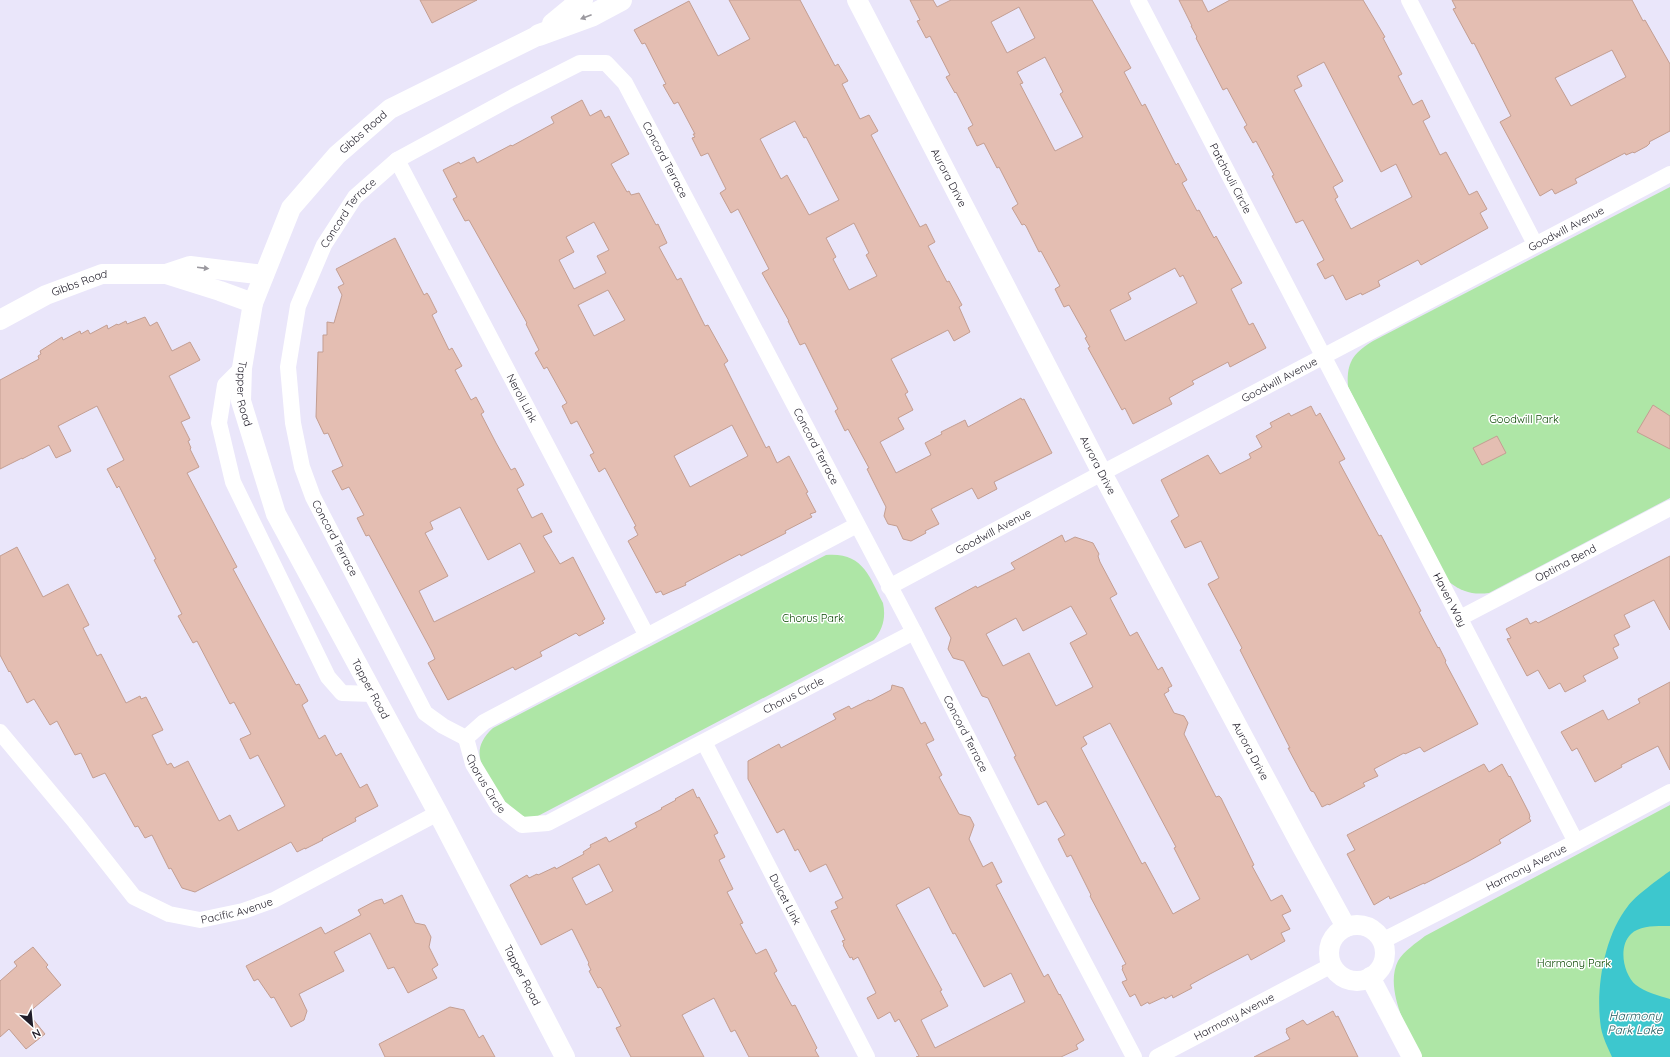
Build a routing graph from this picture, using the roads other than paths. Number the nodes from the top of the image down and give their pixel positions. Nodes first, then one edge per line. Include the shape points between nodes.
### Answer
1 (582, 0) edge
2 (621, 0) edge
3 (857, 0) edge
4 (1138, 0) edge
5 (1409, 0) edge
6 (539, 35) junction
7 (397, 160) junction
8 (1670, 174) edge
9 (1536, 244) junction
10 (166, 274) junction
11 (264, 275) junction
12 (253, 303) junction
13 (0, 320) edge
14 (1324, 357) junction
15 (242, 368) junction
16 (1102, 472) junction
17 (1670, 508) edge
18 (857, 525) junction
19 (889, 587) junction
20 (1460, 618) junction
21 (914, 632) junction
22 (646, 636) junction
23 (374, 694) junction
24 (0, 732) edge
25 (466, 738) junction
26 (704, 742) junction
27 (1670, 792) edge
28 (438, 813) junction
29 (1576, 842) junction
30 (1346, 927) junction
31 (1382, 941) junction
32 (1332, 965) junction
33 (1370, 977) junction
34 (565, 1057) edge
35 (866, 1057) edge
36 (1134, 1057) edge
37 (1157, 1057) edge
38 (1412, 1057) edge

1 - 6 main road, Gibbs Road
2 -> 6 main road, Gibbs Road via 591,16
3 - 16 street, Aurora Drive
4 - 14 street, Patchouli Circle
5 - 9 street
6 - 11 street, Gibbs Road via 390,109 337,155 291,208
7 - 18 street, Concord Terrace via 580,63 606,63 625,83
7 - 22 street, Neroli Link
7 - 25 street, Concord Terrace via 355,197 324,245 298,306 288,367 293,423 302,467 313,497 425,713
8 - 9 street, Goodwill Avenue
9 - 14 street, Goodwill Avenue
10 -> 11 street, Gibbs Road via 190,266
10 - 12 street, Gibbs Road
10 - 13 street, Gibbs Road via 102,274 46,295
11 - 12 street, Gibbs Road
12 - 15 street, Tapper Road
14 - 16 street, Goodwill Avenue
14 - 20 street, Haven Way
15 - 23 street, Tapper Road via 241,401 276,514
15 - 23 street via 225,386 218,423 233,482 328,677 342,693
16 - 19 street, Goodwill Avenue
16 - 30 street, Aurora Drive
17 - 20 street, Optima Bend
18 - 19 street, Concord Terrace
18 - 22 street, Chorus Circle
19 - 21 street, Concord Terrace
20 - 29 street, Haven Way
21 - 26 street, Chorus Circle
21 - 36 street, Concord Terrace
22 - 25 street, Chorus Circle via 484,722
23 - 28 street, Tapper Road
24 - 28 street, Pacific Avenue via 134,896 169,914 200,920 243,911 268,902
25 - 26 street, Chorus Circle via 473,764 499,807 522,826 548,823
26 - 35 street, Dulcet Link
27 - 29 street, Harmony Avenue
28 - 34 street, Tapper Road
29 - 31 street, Harmony Avenue
30 - 31 street via 1367,926 1376,932
30 - 32 street via 1337,933 1331,943 1329,954
31 - 33 street via 1384,961 1378,971
32 - 33 street via 1339,974 1348,979 1360,980
32 - 37 street, Harmony Avenue
33 - 38 street

